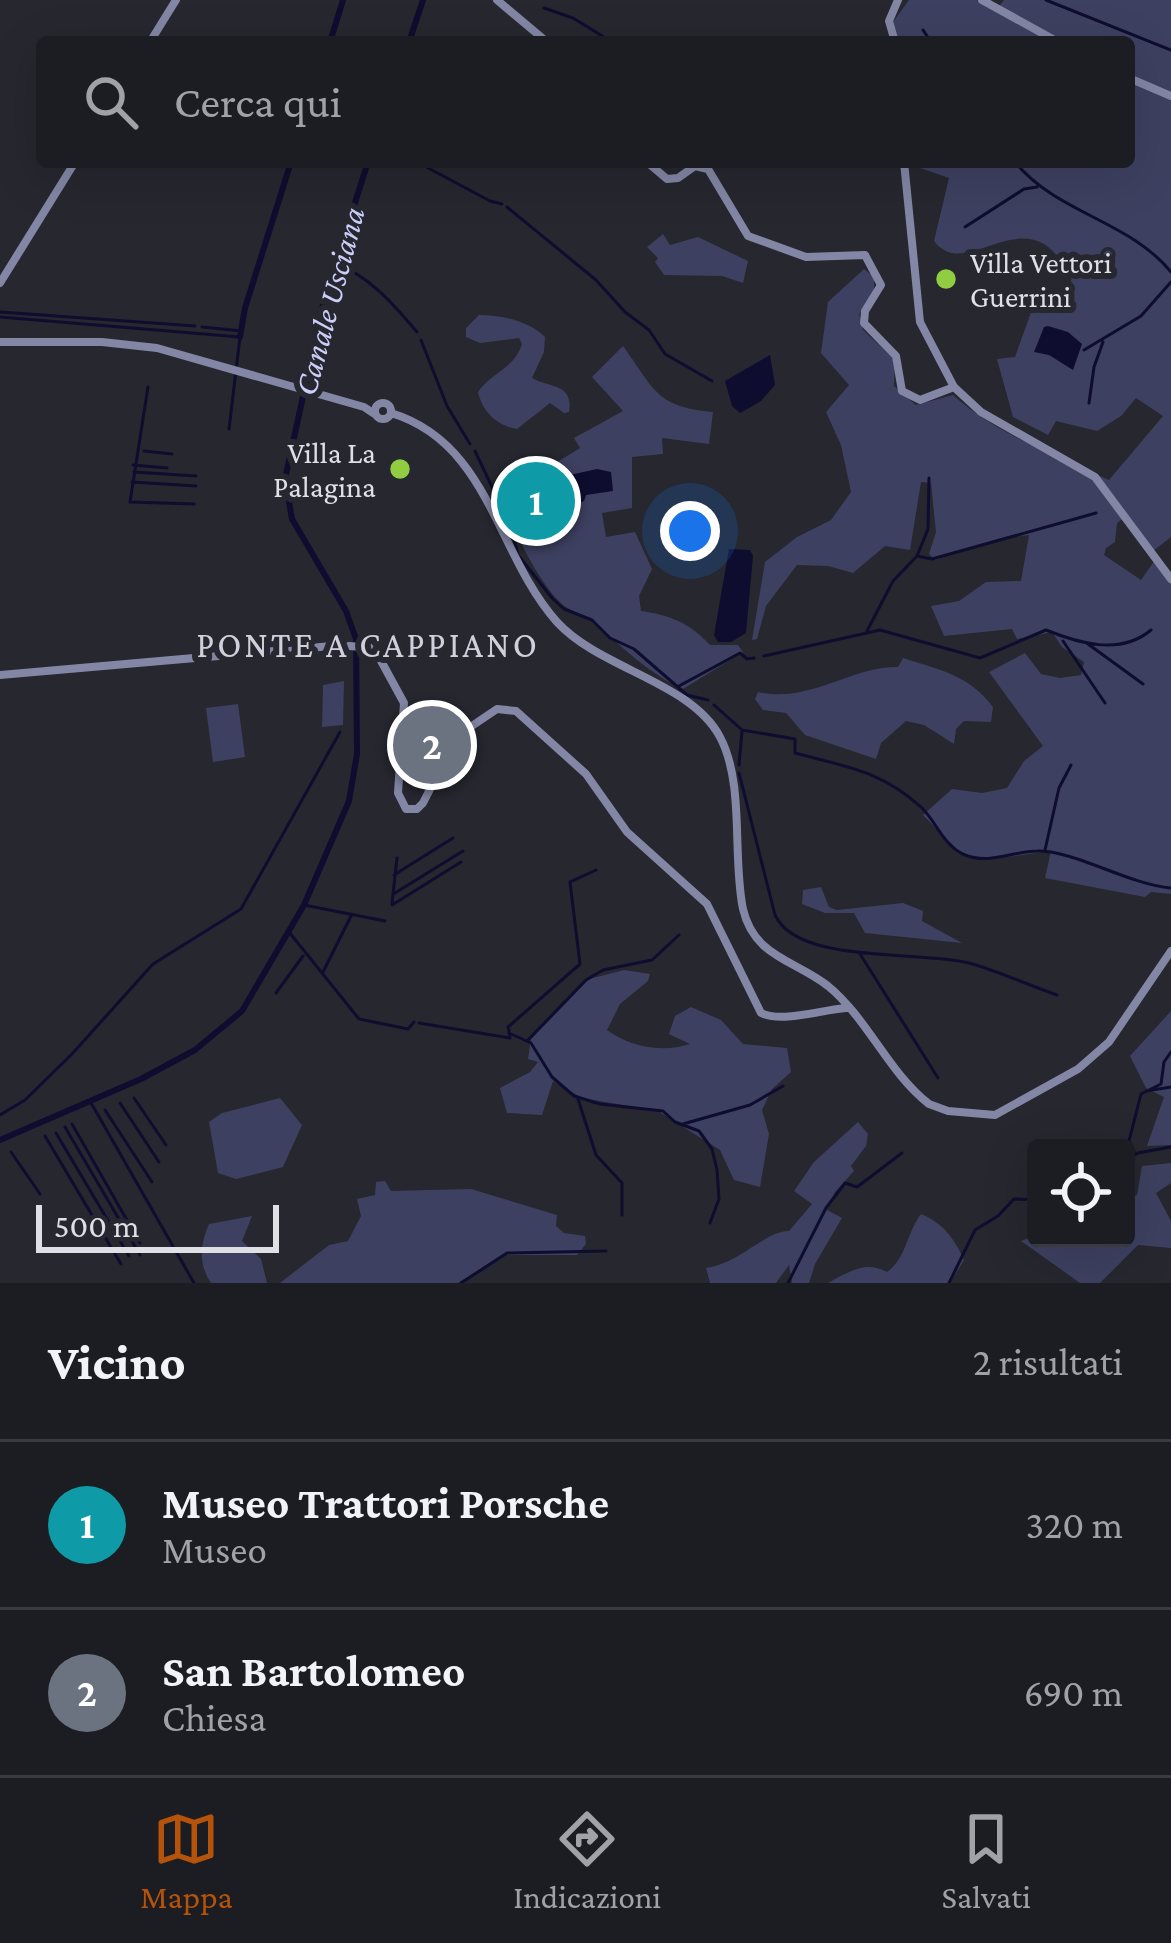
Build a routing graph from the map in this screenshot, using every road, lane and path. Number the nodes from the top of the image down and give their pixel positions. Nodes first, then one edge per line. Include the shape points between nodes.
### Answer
1 (497, 0) edge
2 (898, 0) edge
3 (982, 0) edge
4 (174, 1) edge
5 (154, 36) edge
6 (540, 36) edge
7 (893, 36) edge
8 (1047, 36) edge
9 (1135, 81) edge
10 (1171, 96) edge
11 (71, 168) edge
12 (654, 168) edge
13 (692, 168) edge
14 (704, 168) edge
15 (905, 168) edge
16 (0, 283) edge
17 (0, 342) edge
18 (954, 387) junction
19 (1171, 579) edge
20 (332, 646) dead end
21 (349, 646) dead end
22 (0, 675) edge
23 (1171, 951) edge
24 (844, 1004) junction

1 - 6 street
2 - 7 street via 889,21
3 - 8 street
4 - 5 street
9 - 10 street
11 - 16 street
12 - 13 street via 667,179
14 - 18 street via 756,241 806,257 865,255 881,285 864,323 896,356 902,391 920,400
15 - 18 street via 920,322
17 - 24 street via 128,343 376,410 383,419 391,413 437,435 462,460 560,626 691,706 718,733 731,769 745,916 764,948
18 - 19 street via 981,412 1101,482
20 - 22 street
21 - 24 street via 377,651 404,704 398,793 406,809 423,803 457,736 488,713 516,711 586,774 627,832 707,904 761,1013 784,1018
23 - 24 street via 1101,1050 1002,1113 929,1104

